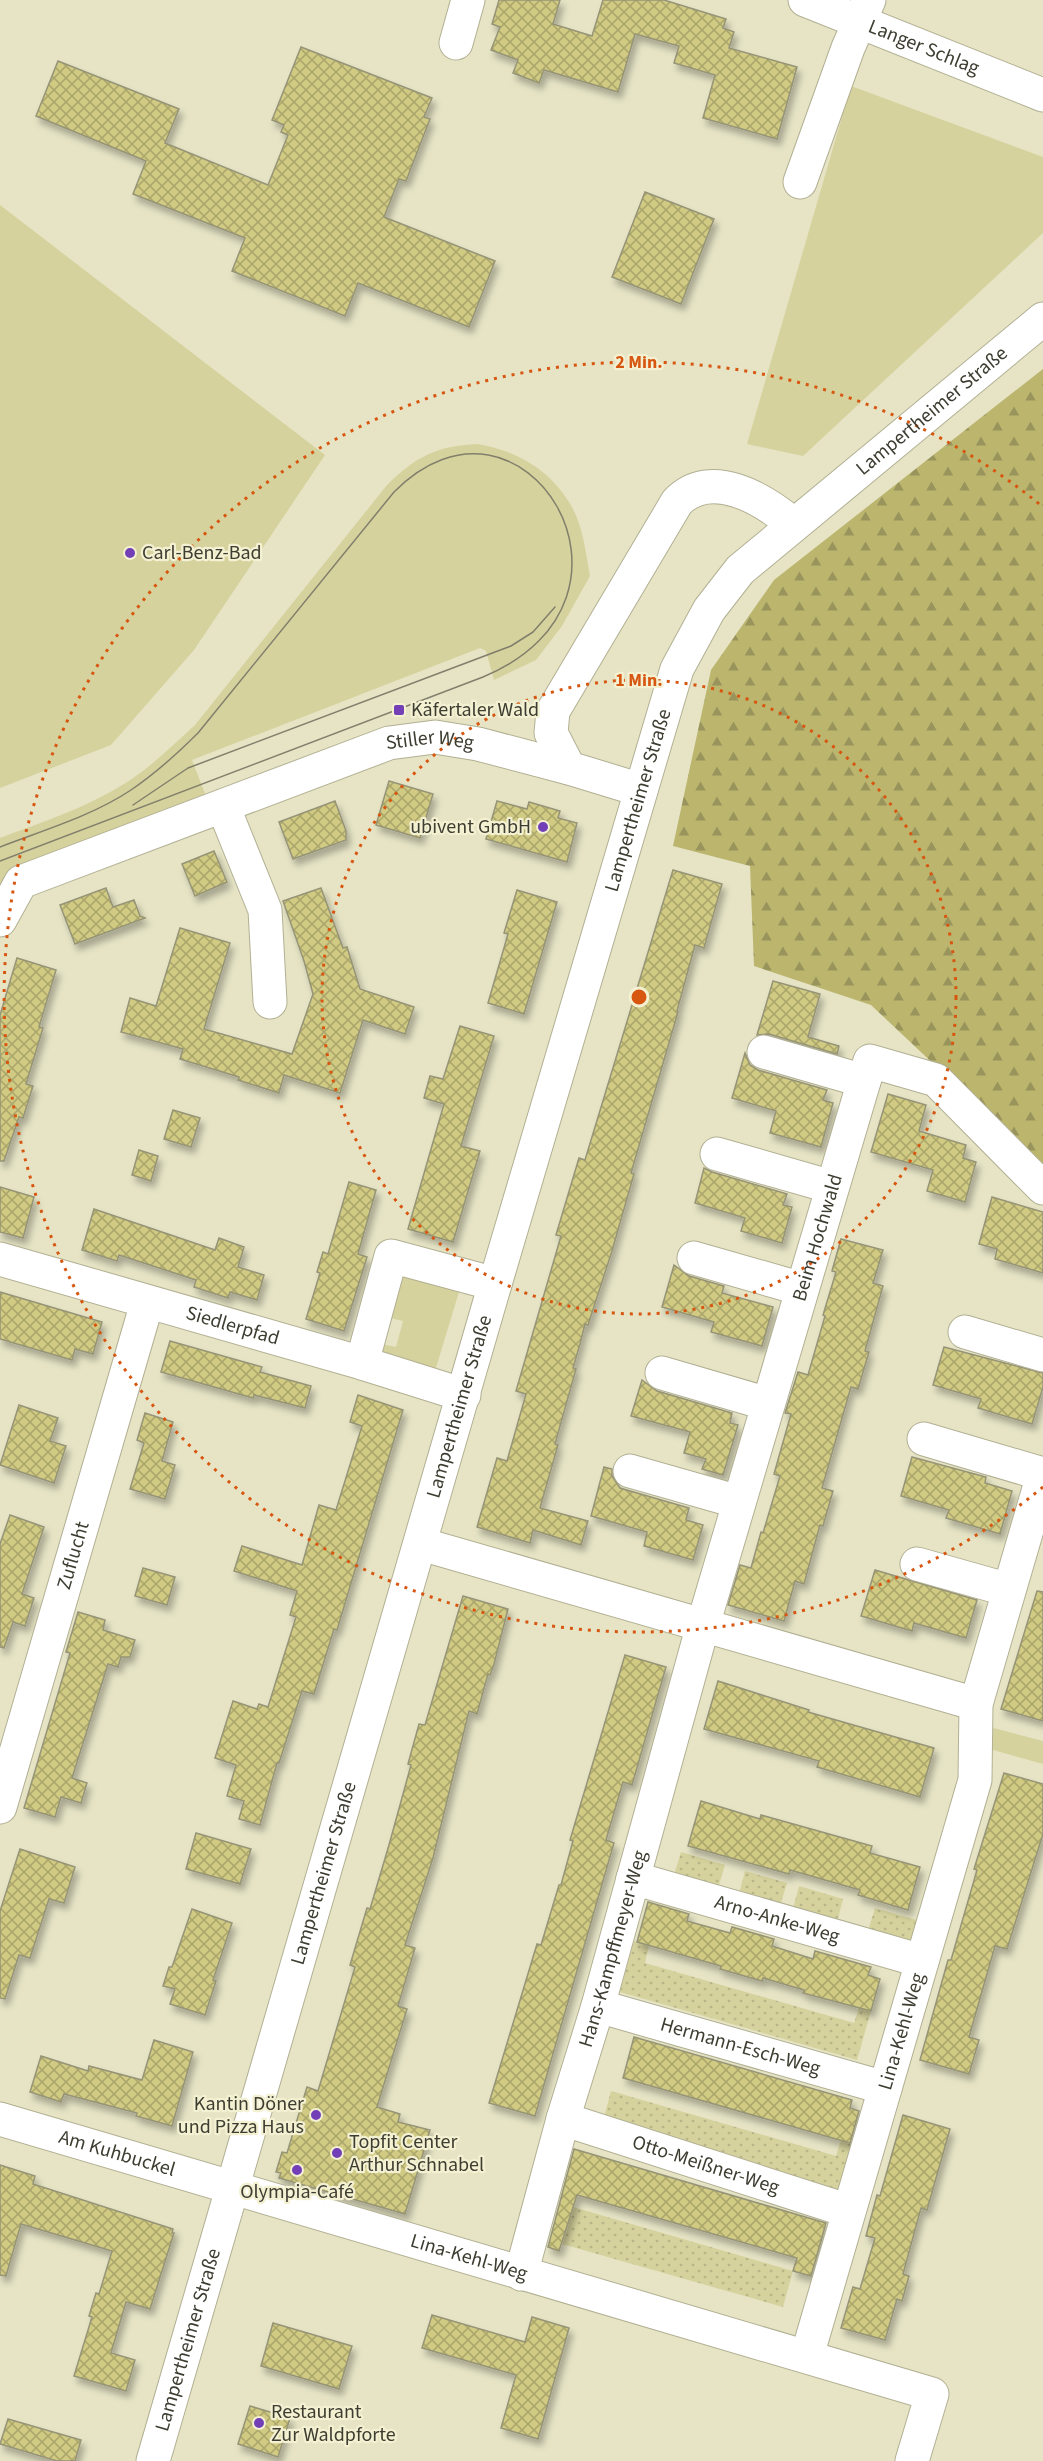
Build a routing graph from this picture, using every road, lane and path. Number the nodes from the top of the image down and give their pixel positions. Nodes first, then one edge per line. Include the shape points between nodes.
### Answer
1 (468, 0) edge
2 (805, 0) edge
3 (864, 11) edge
4 (456, 42) dead end
5 (1043, 95) edge
6 (800, 182) dead end
7 (1043, 319) edge
8 (793, 524) junction
9 (569, 768) junction
10 (641, 790) junction
11 (223, 806) junction
12 (0, 920) edge
13 (270, 1002) dead end
14 (764, 1052) dead end
15 (864, 1081) junction
16 (717, 1154) dead end
17 (832, 1187) junction
18 (1043, 1188) edge
19 (694, 1258) dead end
20 (0, 1259) edge
21 (495, 1284) junction
22 (802, 1289) junction
23 (147, 1303) junction
24 (964, 1332) dead end
25 (1043, 1355) edge
26 (362, 1363) junction
27 (662, 1373) dead end
28 (464, 1395) junction
29 (768, 1404) junction
30 (924, 1439) dead end
31 (630, 1471) dead end
32 (1043, 1474) edge
33 (739, 1502) junction
34 (421, 1544) junction
35 (917, 1564) dead end
36 (1009, 1590) junction
37 (703, 1625) junction
38 (976, 1704) junction
39 (0, 1807) edge
40 (633, 1878) junction
41 (922, 1961) junction
42 (598, 2006) junction
43 (885, 2088) junction
44 (0, 2119) edge
45 (563, 2119) junction
46 (234, 2187) junction
47 (849, 2211) junction
48 (521, 2274) junction
49 (807, 2356) junction
50 (153, 2461) edge
51 (912, 2461) edge

1 - 4 street
2 - 3 street, Langer Schlag
3 - 5 street, Langer Schlag
3 - 6 street
7 - 8 street, Lampertheimer Straße
8 - 9 street via 758,500 716,485 698,487 677,502 553,711 551,733
8 - 10 street, Lampertheimer Straße via 740,570 709,610 677,669
9 - 10 street, Stiller Weg
9 - 11 street, Stiller Weg via 435,737 389,744
10 - 21 street, Lampertheimer Straße
11 - 12 street, Stiller Weg via 21,882
11 - 13 street via 265,910
14 - 15 street
15 - 17 street, Beim Hochwald
15 - 18 street, Beim Hochwald via 870,1061 936,1080
16 - 17 street
17 - 22 street, Beim Hochwald
19 - 22 street
20 - 23 street, Siedlerpfad
21 - 26 street via 391,1256
21 - 28 street, Lampertheimer Straße
22 - 29 street, Beim Hochwald
23 - 26 street, Siedlerpfad
23 - 39 street, Zuflucht
24 - 25 street
26 - 28 street, Siedlerpfad
27 - 29 street
28 - 34 street, Lampertheimer Straße
29 - 33 street, Beim Hochwald
30 - 32 street
31 - 33 street
32 - 36 street
33 - 37 street, Beim Hochwald
34 - 37 street
34 - 46 street, Lampertheimer Straße
35 - 36 street
36 - 38 street
37 - 38 street
37 - 40 street, Hans-Kampffmeyer-Weg
38 - 41 street, Lina-Kehl-Weg via 975,1780
40 - 41 street, Arno-Anke-Weg
40 - 42 street, Hans-Kampffmeyer-Weg
41 - 43 street, Lina-Kehl-Weg
42 - 43 street, Hermann-Esch-Weg
42 - 45 street, Hans-Kampffmeyer-Weg
43 - 47 street, Lina-Kehl-Weg
44 - 46 street, Am Kuhbuckel
45 - 47 street, Otto-Meißner-Weg
45 - 48 street, Hans-Kampffmeyer-Weg
46 - 48 street, Lina-Kehl-Weg
46 - 50 street, Lampertheimer Straße
47 - 49 street, Lina-Kehl-Weg
48 - 49 street, Lina-Kehl-Weg
49 - 51 street, Lina-Kehl-Weg via 932,2394

